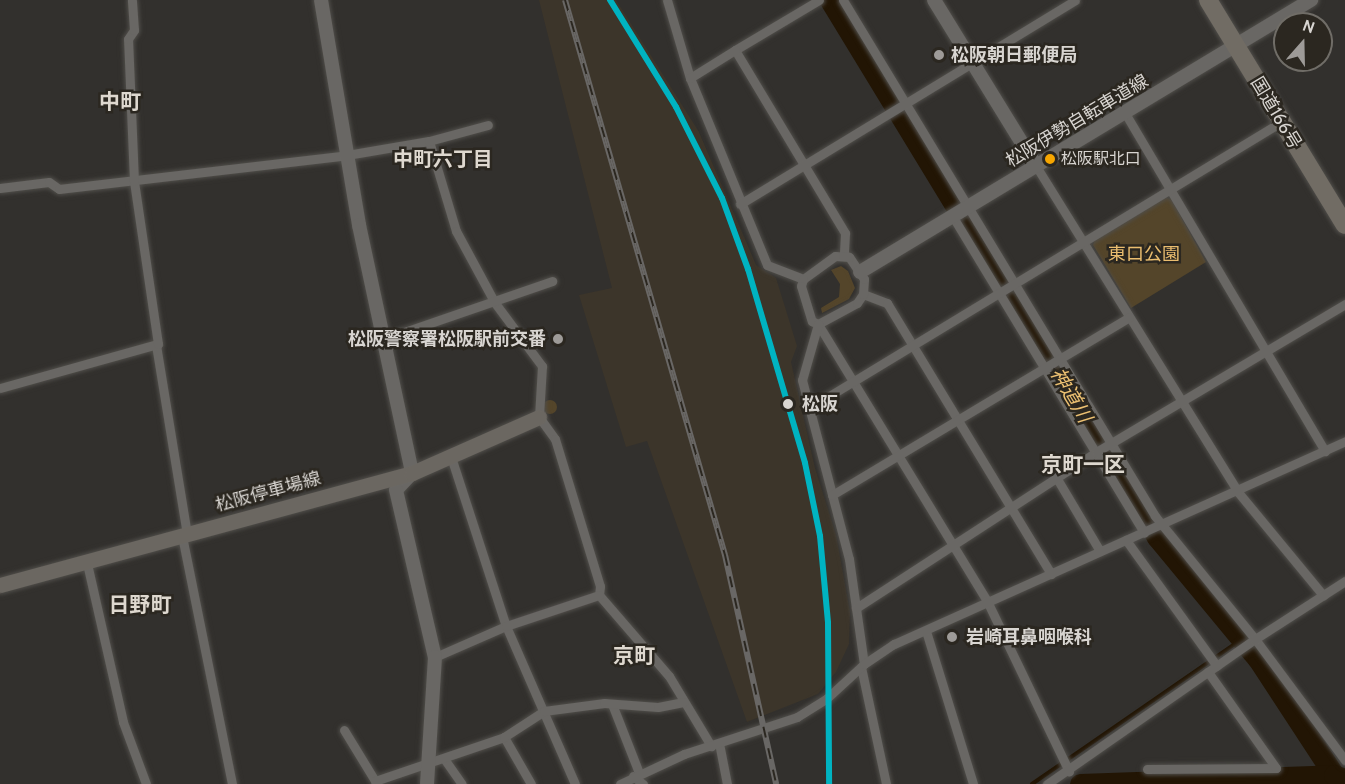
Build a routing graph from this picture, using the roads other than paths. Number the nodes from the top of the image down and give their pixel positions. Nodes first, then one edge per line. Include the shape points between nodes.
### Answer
1 (132, 0) edge
2 (321, 0) edge
3 (819, 0) edge
4 (843, 0) edge
5 (934, 0) edge
6 (1075, 0) edge
7 (1208, 0) edge
8 (1311, 0) edge
9 (668, 2) edge
10 (1236, 48) junction
11 (735, 50) junction
12 (974, 63) junction
13 (690, 78) junction
14 (904, 104) junction
15 (1125, 112) junction
16 (1281, 122) junction
17 (488, 125) dead end
18 (429, 141) junction
19 (347, 155) junction
20 (804, 164) junction
21 (1036, 166) junction
22 (134, 181) junction
23 (0, 188) edge
24 (1169, 189) junction
25 (740, 204) junction
26 (969, 208) junction
27 (953, 217) junction
28 (1345, 225) edge
29 (1083, 241) junction
30 (844, 255) junction
31 (860, 272) junction
32 (803, 279) junction
33 (552, 281) dead end
34 (1014, 283) junction
35 (998, 293) junction
36 (863, 294) junction
37 (495, 303) junction
38 (1345, 304) edge
39 (1129, 317) junction
40 (818, 324) junction
41 (384, 339) junction
42 (156, 345) junction
43 (914, 346) junction
44 (1265, 351) junction
45 (1061, 358) junction
46 (1045, 369) junction
47 (854, 381) junction
48 (0, 388) edge
49 (1179, 403) junction
50 (811, 407) junction
51 (539, 417) junction
52 (960, 420) junction
53 (1345, 441) edge
54 (1111, 443) junction
55 (1325, 451) junction
56 (1096, 452) junction
57 (899, 456) junction
58 (451, 457) junction
59 (412, 473) junction
60 (1056, 477) junction
61 (1238, 492) junction
62 (832, 495) junction
63 (1011, 507) junction
64 (1161, 525) junction
65 (1144, 533) junction
66 (185, 535) junction
67 (1126, 540) junction
68 (954, 544) junction
69 (1100, 551) junction
70 (86, 560) junction
71 (1051, 574) junction
72 (1345, 581) edge
73 (0, 585) edge
74 (599, 595) junction
75 (1323, 595) junction
76 (988, 603) junction
77 (856, 608) junction
78 (506, 626) junction
79 (926, 631) junction
80 (1255, 639) junction
81 (435, 657) junction
82 (1214, 662) junction
83 (863, 665) junction
84 (1208, 672) junction
85 (684, 702) junction
86 (612, 704) junction
87 (543, 711) junction
88 (344, 730) dead end
89 (504, 737) junction
90 (715, 744) junction
91 (445, 760) junction
92 (1345, 760) edge
93 (430, 765) junction
94 (1066, 765) junction
95 (1147, 769) dead end
96 (636, 775) junction
97 (376, 782) edge
98 (146, 784) edge
99 (232, 784) edge
100 (427, 784) edge
101 (462, 784) edge
102 (531, 784) edge
103 (575, 784) edge
104 (620, 784) edge
105 (643, 784) edge
106 (727, 784) edge
107 (886, 784) edge
108 (973, 784) edge
109 (1047, 784) edge

1 - 22 street via 134,30 128,39
2 - 19 street
3 - 11 street
4 - 14 street
5 - 12 street
6 - 12 street
7 - 10 highway, 国道166号
8 - 10 street, 松阪伊勢自転車道線
9 - 13 street
10 - 15 street, 松阪伊勢自転車道線
10 - 16 highway, 国道166号
11 - 13 street
11 - 20 street
12 - 14 street
12 - 21 street
13 - 25 street
14 - 20 street
14 - 26 street
15 - 21 street, 松阪伊勢自転車道線
15 - 24 street
16 - 24 street
16 - 28 highway, 国道166号
17 - 18 street
18 - 19 street
18 - 37 street via 456,231
19 - 22 street
19 - 41 street
20 - 25 street
20 - 30 street via 845,233
21 - 26 street, 松阪伊勢自転車道線
21 - 29 street
22 - 23 street via 59,189 49,182
22 - 42 street
24 - 29 street
24 - 44 street
25 - 32 street via 767,264
26 - 27 street, 松阪伊勢自転車道線
26 - 34 street
27 - 31 street, 松阪伊勢自転車道線
27 - 35 street
29 - 34 street
29 - 39 street
30 - 31 street
30 - 32 street via 835,256
31 - 36 street
32 - 40 street via 801,286 812,321
33 - 37 street
34 - 35 street
34 - 45 street
35 - 43 street
35 - 46 street
36 - 40 street via 857,303
36 - 43 street via 886,303
37 - 41 street
37 - 51 street via 542,366
38 - 44 street
39 - 45 street
39 - 49 street
40 - 47 street
40 - 50 street via 802,380
41 - 59 street
42 - 48 street
42 - 66 street
43 - 47 street
43 - 52 street
44 - 49 street
44 - 55 street
45 - 46 street
45 - 54 street
46 - 52 street
46 - 56 street
47 - 50 street
47 - 57 street
49 - 54 street
49 - 61 street
50 - 62 street
51 - 58 main road, 松阪停車場線
51 - 74 street via 555,439 600,586
52 - 57 street
52 - 63 street
53 - 55 street
54 - 56 street
54 - 64 street
55 - 61 street
56 - 60 street
56 - 65 street
57 - 62 street
57 - 68 street
58 - 59 main road, 松阪停車場線
58 - 78 street
59 - 66 main road, 松阪停車場線
59 - 81 street via 396,490
60 - 63 street
60 - 69 street
61 - 64 street
61 - 75 street
62 - 77 street via 849,559
63 - 68 street
63 - 71 street
64 - 65 street
64 - 80 street
65 - 67 street
66 - 70 main road, 松阪停車場線
66 - 99 street
67 - 69 street
67 - 82 street
68 - 76 street
68 - 77 street
69 - 71 street
70 - 73 main road, 松阪停車場線
70 - 98 street via 123,722
71 - 76 street
72 - 75 street
74 - 78 street
74 - 85 street via 669,676
75 - 80 street
76 - 79 street
76 - 94 street
77 - 83 street
78 - 81 street
78 - 87 street
79 - 83 street
79 - 108 street
80 - 82 street
80 - 92 street
81 - 93 street
82 - 84 street
83 - 90 street via 826,699 797,717
83 - 107 street
84 - 94 street
84 - 95 street via 1276,768
85 - 86 street via 658,707
85 - 90 street
86 - 87 street
86 - 96 street
87 - 89 street
87 - 103 street
88 - 97 street
89 - 91 street
89 - 102 street
90 - 96 street
90 - 106 street
91 - 93 street
91 - 101 street
93 - 97 street
93 - 100 street
94 - 109 street
96 - 104 street
96 - 105 street

